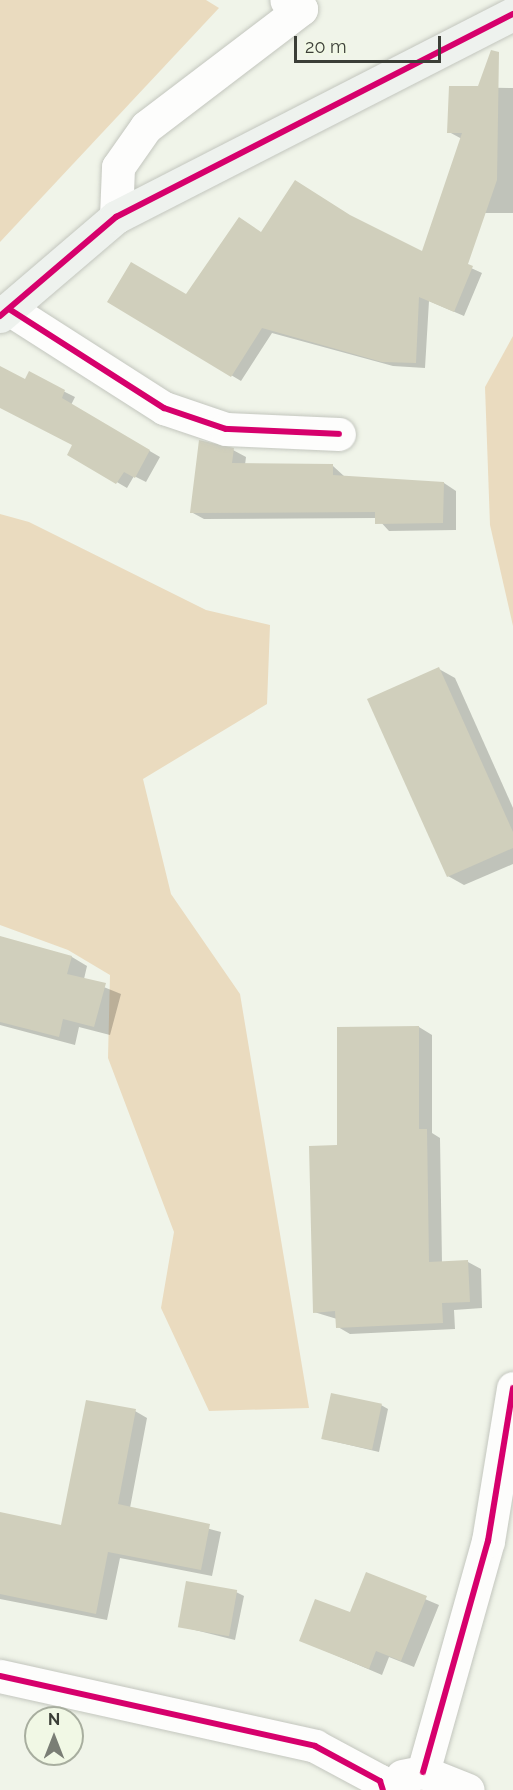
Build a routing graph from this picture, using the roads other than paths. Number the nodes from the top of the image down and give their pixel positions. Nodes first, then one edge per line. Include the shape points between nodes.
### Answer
1 (286, 0) edge
2 (513, 14) edge
3 (116, 217) junction
4 (5, 313) edge
5 (339, 434) dead end
6 (513, 1388) edge
7 (0, 1676) edge
8 (423, 1772) junction
9 (381, 1785) edge
10 (468, 1790) edge

1 - 3 street via 301,9 146,127 118,167
2 - 3 street
3 - 4 street
4 - 5 street via 164,408 226,429
6 - 8 street via 488,1541
7 - 9 street via 315,1746
8 - 9 street
8 - 10 street

